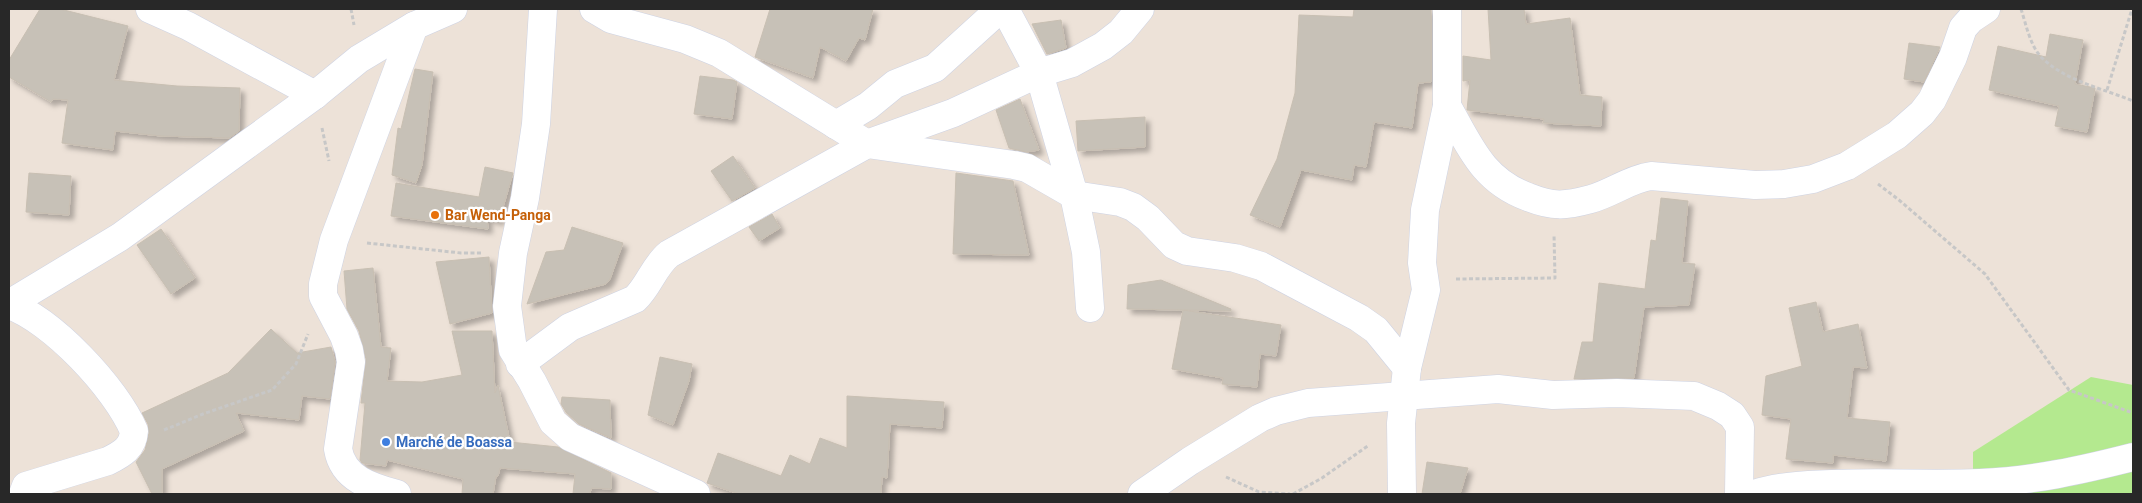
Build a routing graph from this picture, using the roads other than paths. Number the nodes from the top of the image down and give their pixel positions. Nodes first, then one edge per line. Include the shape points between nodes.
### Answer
1 (150, 9) edge
2 (453, 9) edge
3 (543, 9) edge
4 (594, 9) edge
5 (1000, 9) edge
6 (1006, 9) edge
7 (1140, 9) edge
8 (1447, 9) edge
9 (1986, 9) edge
10 (414, 26) junction
11 (1038, 74) junction
12 (315, 95) junction
13 (1446, 106) junction
14 (836, 125) junction
15 (867, 144) junction
16 (1074, 195) junction
17 (9, 304) edge
18 (1090, 308) dead end
19 (520, 364) junction
20 (1406, 368) junction
21 (1404, 395) junction
22 (2133, 457) edge
23 (23, 494) edge
24 (397, 494) edge
25 (696, 494) edge
26 (1142, 494) edge
27 (1402, 494) edge
28 (1738, 494) edge
29 (1754, 494) edge

1 - 12 street
2 - 10 street
3 - 19 street via 536,124 507,306 513,350
4 - 14 street via 611,19 685,39 719,53
5 - 14 street via 935,68 895,84 868,106
6 - 11 street
7 - 11 street via 1103,46 1072,63
8 - 13 street
9 - 13 street via 1964,28 1932,100 1922,113 1897,135 1847,166 1813,179 1755,185 1665,176 1642,177 1599,196 1556,206 1509,190 1494,179 1481,164
10 - 12 street via 360,59
10 - 24 street via 334,240 323,284 323,296 344,336 351,362 338,449 340,460 357,480
11 - 15 street via 954,113
11 - 16 street
12 - 17 street via 120,238
13 - 20 street via 1425,210 1422,263 1426,290
14 - 15 street
15 - 16 street via 1027,168
15 - 19 street via 669,254 635,299 570,327
16 - 18 street via 1086,252
16 - 20 street via 1133,207 1174,245 1187,251 1235,258 1261,266 1359,318 1376,330
17 - 23 street via 62,339 100,377 134,431 131,444 119,455 26,486
19 - 25 street via 561,431
20 - 21 street
21 - 26 street via 1308,403 1276,411 1190,461
21 - 27 street
21 - 28 street via 1498,389 1553,395 1694,396 1732,415 1740,427
22 - 29 street via 2025,481 1799,485

